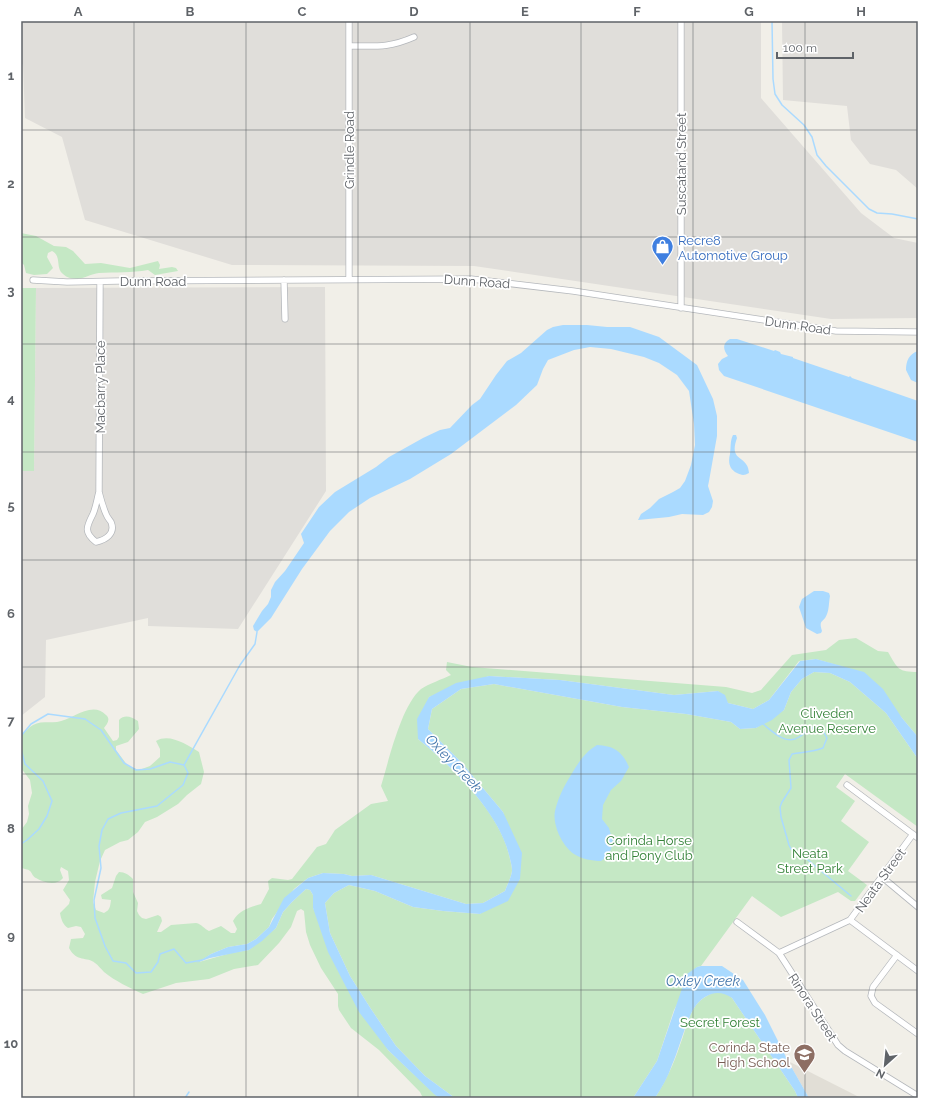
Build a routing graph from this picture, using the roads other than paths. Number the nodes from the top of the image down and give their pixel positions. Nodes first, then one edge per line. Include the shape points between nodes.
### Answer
1 (349, 21) edge
2 (680, 21) edge
3 (414, 37) dead end
4 (349, 46) junction
5 (349, 279) junction
6 (33, 280) dead end
7 (284, 280) junction
8 (100, 282) junction
9 (681, 308) junction
10 (285, 319) dead end
11 (918, 332) edge
12 (100, 492) junction
13 (847, 785) dead end
14 (916, 836) edge
15 (882, 877) junction
16 (918, 906) edge
17 (850, 920) junction
18 (737, 922) dead end
19 (779, 953) junction
20 (897, 955) junction
21 (918, 971) edge
22 (918, 1034) edge
23 (918, 1096) edge

1 - 4 street, Grindle Road
2 - 9 street, Suscatand Street
3 - 4 street via 393,45
4 - 5 street, Grindle Road
5 - 7 street, Dunn Road
5 - 9 street, Dunn Road via 471,278
6 - 8 street, Dunn Road
7 - 8 street, Dunn Road
7 - 10 street
8 - 12 street, Macbarry Place
9 - 11 street, Dunn Road via 836,331
12 - 12 street, Macbarry Place via 112,530 108,537 96,542 90,538 87,530
13 - 14 street
14 - 15 street, Neata Street
15 - 16 street
15 - 17 street, Neata Street
17 - 19 street, Neata Street
17 - 20 street
18 - 19 street, Rinora Street
19 - 23 street, Rinora Street via 838,1045
20 - 21 street
20 - 22 street via 873,988 871,996 875,1003

